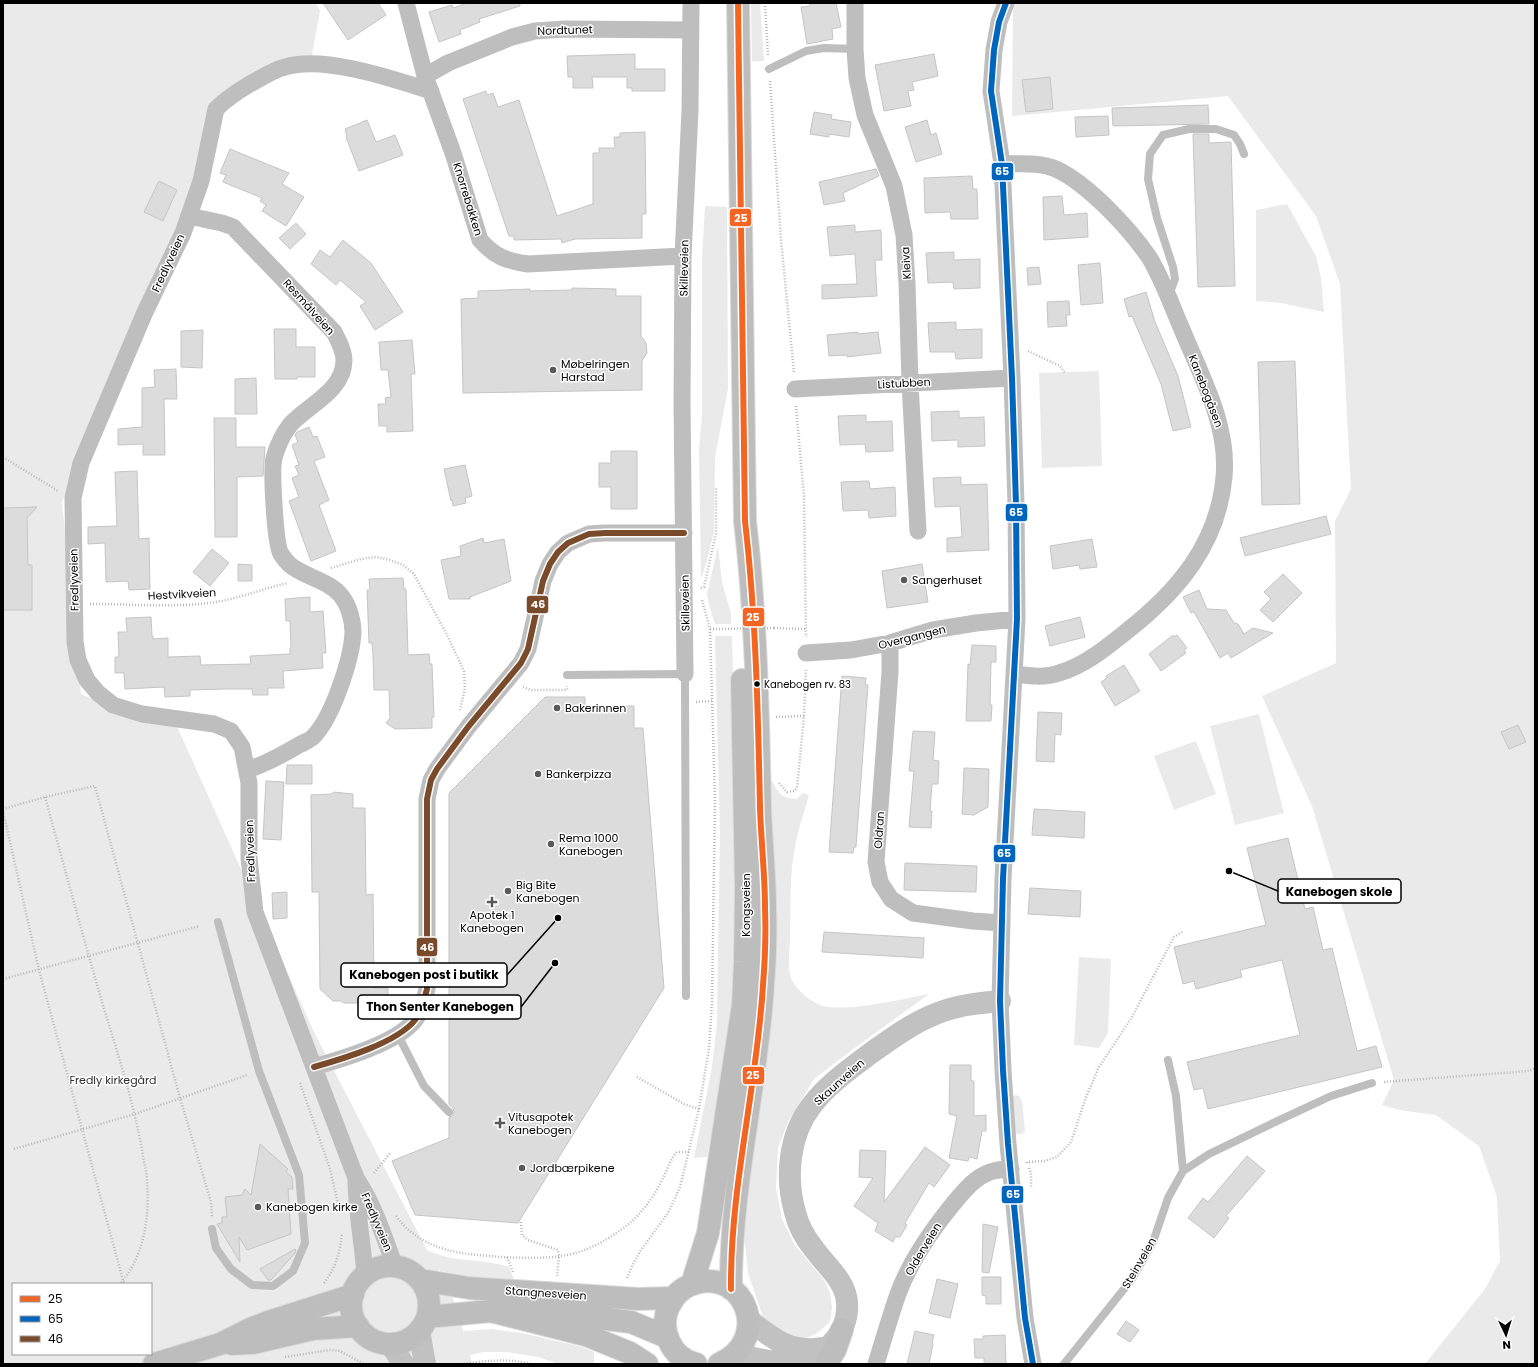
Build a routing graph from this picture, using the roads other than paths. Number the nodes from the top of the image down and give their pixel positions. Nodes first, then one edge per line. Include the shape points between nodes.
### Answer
1 (406, 3) edge
2 (691, 3) edge
3 (738, 3) edge
4 (855, 3) edge
5 (1005, 4) edge
6 (690, 30) junction
7 (855, 49) junction
8 (769, 69) road end
9 (428, 84) junction
10 (1244, 154) dead end
11 (1002, 164) junction
12 (189, 216) junction
13 (683, 256) junction
14 (1167, 294) junction
15 (1012, 378) junction
16 (910, 383) junction
17 (795, 389) dead end
18 (745, 521) junction
19 (918, 531) dead end
20 (684, 533) junction
21 (1018, 619) junction
22 (890, 643) junction
23 (806, 652) road end
24 (685, 674) junction
25 (1015, 674) junction
26 (567, 675) road end
27 (247, 770) junction
28 (218, 922) dead end
29 (1002, 923) junction
30 (686, 996) dead end
31 (1000, 1001) junction
32 (398, 1035) junction
33 (1168, 1060) dead end
34 (314, 1067) junction
35 (1372, 1083) road end
36 (449, 1112) dead end
37 (1011, 1169) junction
38 (1183, 1171) junction
39 (356, 1178) junction
40 (212, 1229) road end
41 (395, 1267) junction
42 (365, 1276) junction
43 (420, 1280) junction
44 (692, 1284) junction
45 (731, 1289) junction
46 (353, 1295) junction
47 (673, 1298) junction
48 (491, 1311) junction
49 (749, 1320) junction
50 (423, 1324) junction
51 (358, 1326) junction
52 (842, 1330) joint
53 (667, 1337) junction
54 (220, 1344) junction
55 (391, 1344) junction
56 (827, 1356) edge
57 (726, 1361) edge
58 (690, 1363) edge
59 (154, 1364) edge
60 (403, 1364) edge
61 (425, 1364) edge
62 (647, 1364) edge
63 (876, 1364) edge
64 (1033, 1364) edge
65 (1064, 1364) edge

1 - 9 street, Knorrebakken
2 - 6 street, Skilleveien
3 - 18 main road, Kongsveien
4 - 7 street, Kleiva
5 - 11 street via 999,22 991,79
6 - 9 street, Nordtunet via 536,31 512,37 448,63
6 - 13 street, Skilleveien via 690,111
7 - 8 lane via 824,48 806,51
7 - 16 street, Kleiva via 857,78 865,115 894,186 904,235
9 - 12 street, Fredlyveien via 321,64 286,66 262,77 216,109 201,181
9 - 13 street, Knorrebakken via 480,240 489,250 512,262 528,264
10 - 14 lane via 1234,135 1216,130 1189,129 1163,135 1150,154 1148,179 1175,279
11 - 14 street, Kanebogåsen via 1038,165 1055,169 1079,182 1132,234 1150,259
11 - 15 street
12 - 27 street, Fredlyveien via 81,463 73,498 75,642 78,660 87,680 113,705 142,714 214,724 231,731 242,748
12 - 27 street, Resmålveien via 233,227 334,332 344,360 341,376 332,388 290,425 280,441 274,459 274,484 277,539 281,554 290,564 342,596 349,610 353,630 350,654 329,713 314,736 266,764
13 - 20 street, Skilleveien
14 - 25 street, Kanebogåsen via 1220,423 1224,477 1214,525 1200,553 1176,586 1153,611 1107,647 1058,674
15 - 16 street, Listubben
15 - 21 street
16 - 17 street, Listubben
16 - 19 street, Kleiva
18 - 44 main road, Kongsveien via 740,567 746,888 744,991 708,1233
18 - 45 main road, Kongsveien via 756,672 765,943 757,1047 733,1223
20 - 24 street, Skilleveien
20 - 32 street via 589,534 568,543 550,564 543,581 528,649 521,663 468,727 431,780 427,799 427,989 423,1007 415,1020
21 - 22 street, Overgangen via 933,630
21 - 25 street
22 - 23 street, Overgangen via 851,650
22 - 29 street, Oldran via 876,862 880,882 891,899 913,913
24 - 26 lane
24 - 30 lane
25 - 29 street
27 - 34 street, Fredlyveien via 249,858 255,912
28 - 40 lane via 259,1071 299,1175 305,1243 293,1271 273,1286 252,1285 231,1269 216,1248
29 - 31 street
31 - 37 street
31 - 52 street, Skaunveien via 961,1006 938,1013 911,1026 826,1089 805,1115 797,1131 792,1149 791,1198 806,1238 845,1290 847,1310
32 - 34 street
32 - 36 lane via 424,1086
33 - 38 lane via 1176,1096
34 - 39 street, Fredlyveien
35 - 38 lane via 1331,1096 1209,1154
37 - 63 street, Olderveien via 989,1172 964,1190 925,1242 898,1293
37 - 64 street via 1025,1318
38 - 65 lane, Steinveien via 1168,1198 1153,1242 1132,1279
39 - 41 street, Fredlyveien via 377,1218
39 - 42 street, Fredlyveien
41 - 42 main road, Stangnesveien via 379,1268
41 - 43 main road, Stangnesveien via 413,1273
42 - 46 main road
43 - 47 main road, Stangnesveien via 469,1288 638,1300
43 - 50 main road via 425,1288 429,1307
44 - 45 main road via 708,1281
44 - 47 main road
45 - 49 main road via 745,1306
46 - 51 main road via 352,1311
46 - 54 main road via 268,1322
47 - 53 main road via 666,1313
48 - 50 main road, Stangnesveien
48 - 53 main road, Stangnesveien via 631,1322
48 - 62 main road via 586,1335 630,1353
49 - 56 street via 776,1341 790,1347 814,1350
49 - 57 main road via 746,1339
50 - 55 main road, Stangnesveien via 407,1340
50 - 61 street
51 - 54 main road via 313,1329 253,1343
51 - 55 main road via 369,1337
52 - 56 main road via 835,1350
53 - 58 main road via 674,1350
54 - 59 main road
55 - 60 street
56 - 57 street via 789,1363

